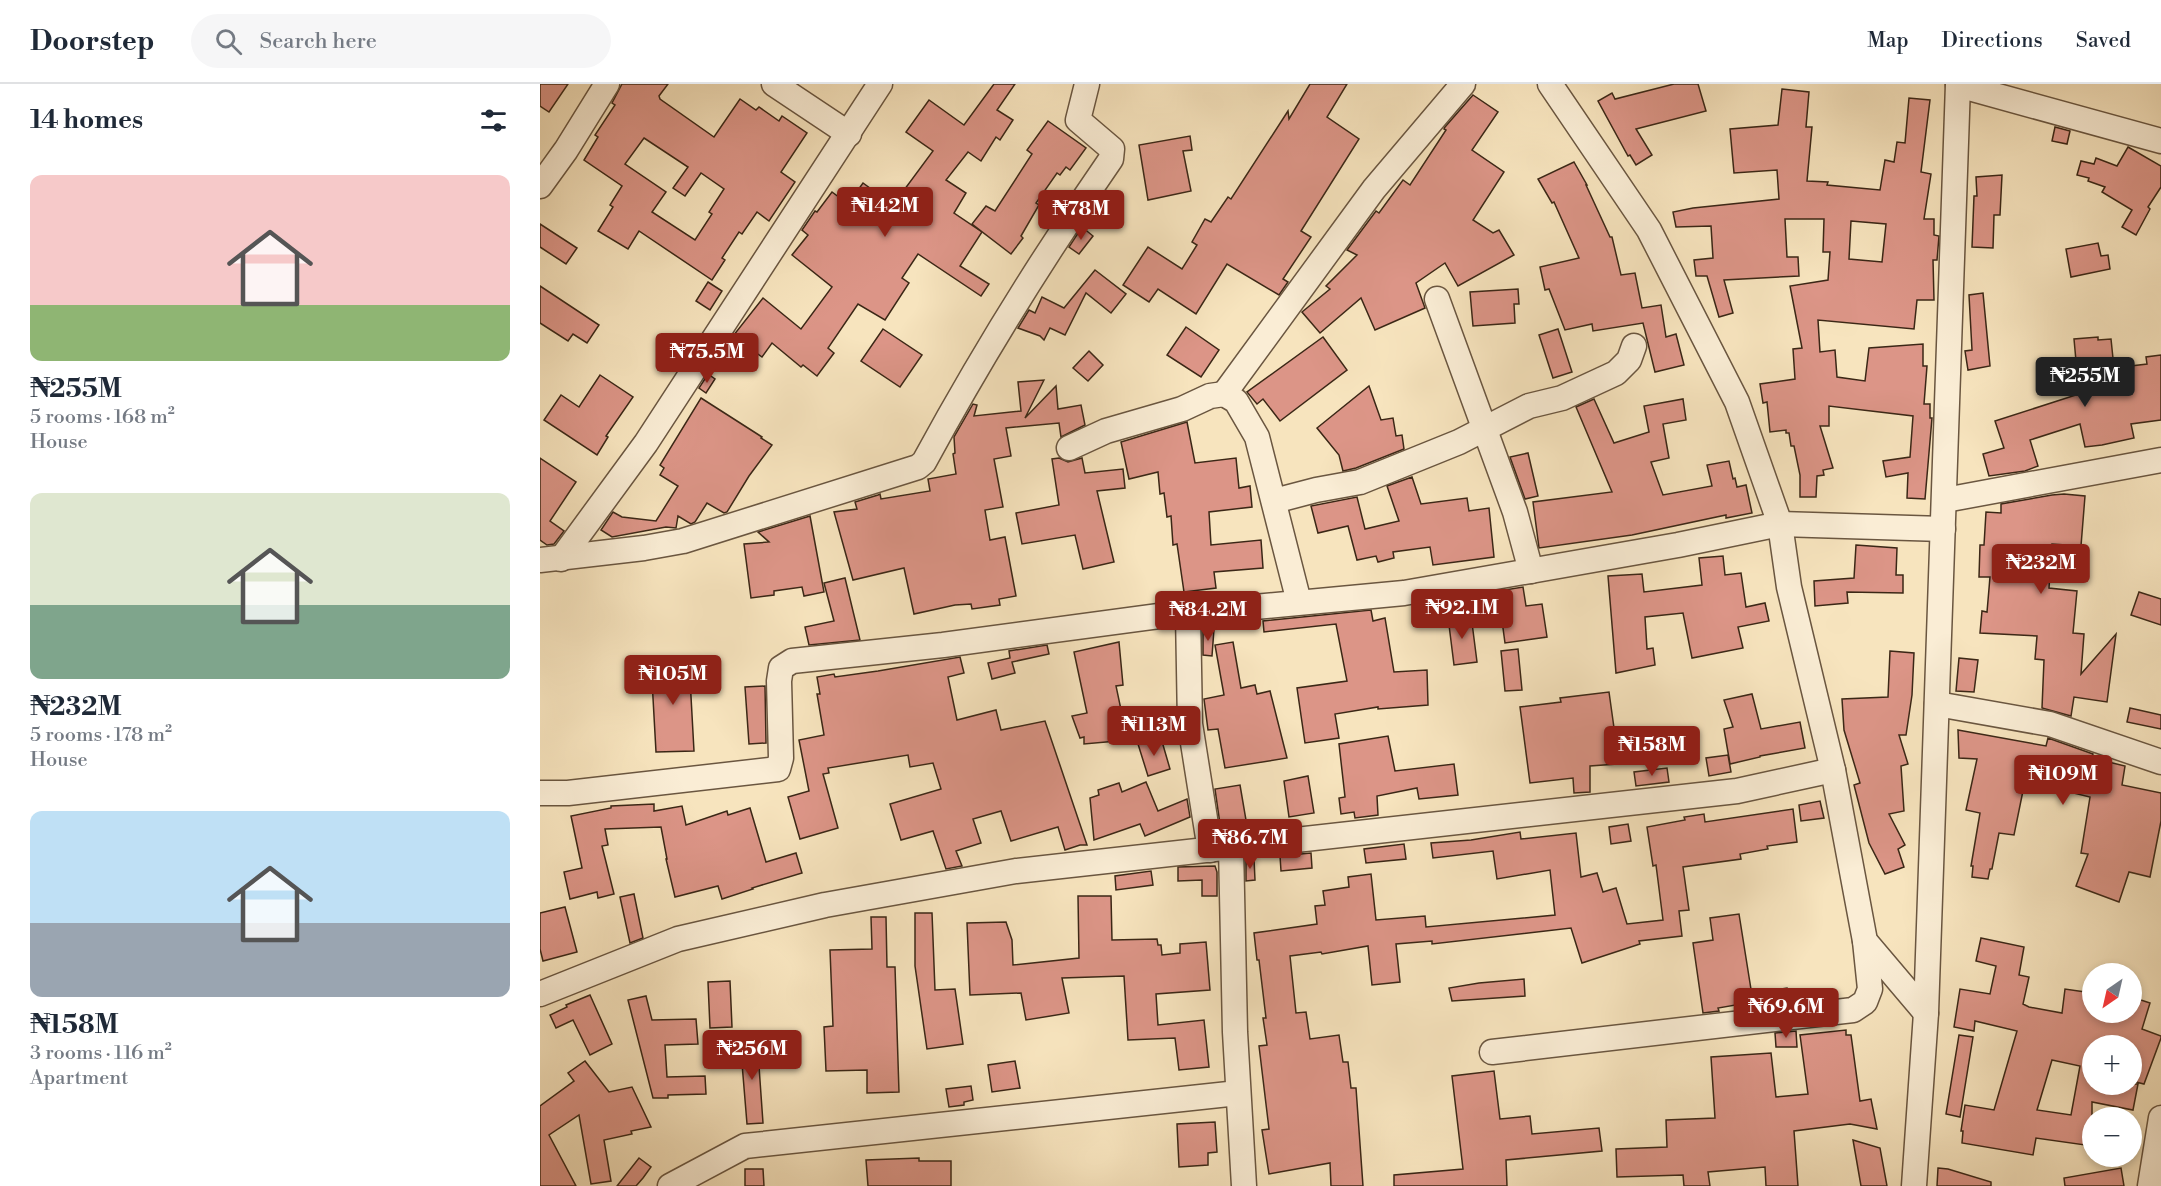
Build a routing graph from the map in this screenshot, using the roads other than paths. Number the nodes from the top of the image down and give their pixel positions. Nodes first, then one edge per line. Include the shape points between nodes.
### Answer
1 (607, 84) edge
2 (774, 84) edge
3 (880, 84) edge
4 (1087, 84) edge
5 (1463, 84) edge
6 (1550, 84) edge
7 (1958, 85) edge
8 (849, 134) junction
9 (2161, 141) edge
10 (540, 186) edge
11 (1437, 299) dead end
12 (1634, 346) dead end
13 (1224, 394) junction
14 (1484, 428) junction
15 (1070, 448) dead end
16 (2161, 460) edge
17 (1945, 500) junction
18 (1274, 501) junction
19 (1780, 524) junction
20 (1943, 529) junction
21 (551, 560) edge
22 (1531, 571) junction
23 (1299, 602) junction
24 (1188, 613) junction
25 (1937, 704) junction
26 (2161, 762) edge
27 (1833, 770) junction
28 (540, 793) edge
29 (1221, 849) junction
30 (1865, 941) junction
31 (540, 994) edge
32 (1926, 1013) junction
33 (1492, 1052) dead end
34 (1238, 1093) junction
35 (2161, 1118) edge
36 (670, 1186) edge
37 (1244, 1186) edge
38 (1914, 1186) edge
39 (2150, 1186) edge

1 - 10 street
2 - 8 street
3 - 8 street
4 - 21 street via 1078,120 1112,149 1111,159 1009,311 924,462 683,541
5 - 13 street via 1374,189
6 - 19 street via 1649,230 1737,402
7 - 9 street
7 - 17 street
8 - 21 street via 646,443
11 - 14 street
12 - 14 street via 1629,360 1616,373
13 - 15 street via 1106,431
13 - 18 street via 1236,401 1257,437
14 - 18 street via 1360,482
14 - 22 street via 1515,512
16 - 17 street
17 - 20 street
18 - 23 street
19 - 20 street
19 - 22 street
19 - 27 street via 1789,587
20 - 25 street
22 - 23 street via 1404,593
23 - 24 street
24 - 28 street via 792,661 781,668 779,681 778,769
24 - 29 street via 1190,724
25 - 26 street via 2050,724
25 - 32 street
27 - 29 street via 1737,791
27 - 30 street
29 - 31 street via 1016,871 825,905 678,939
29 - 34 street
30 - 32 street
30 - 33 street via 1870,989 1865,1002 1853,1010
32 - 38 street
34 - 36 street via 745,1146
34 - 37 street
35 - 39 street

